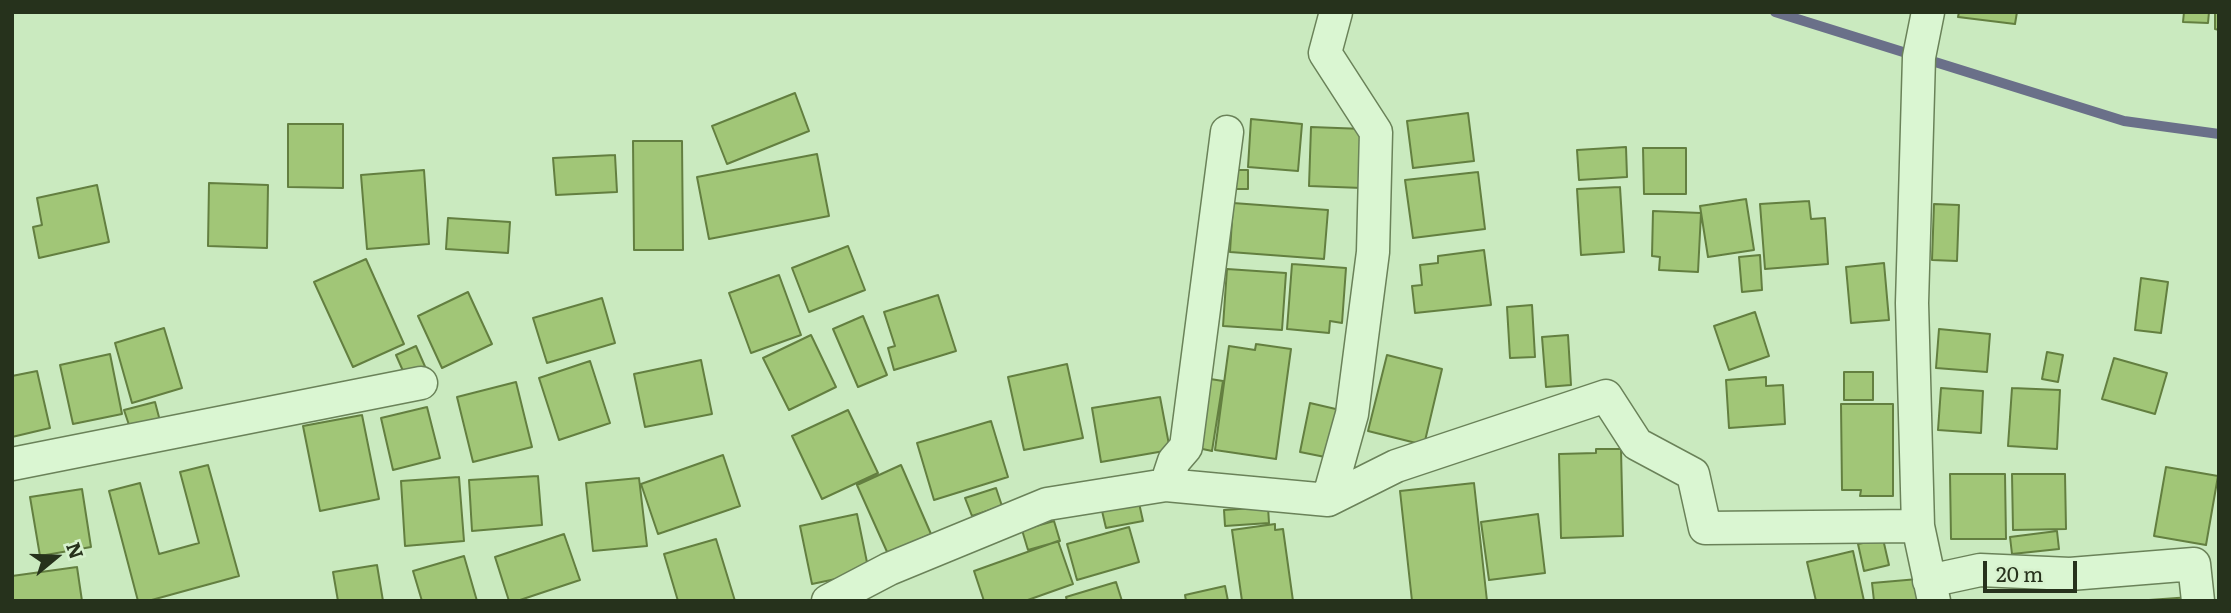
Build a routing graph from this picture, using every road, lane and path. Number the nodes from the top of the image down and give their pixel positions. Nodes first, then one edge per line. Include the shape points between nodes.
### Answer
1 (1336, 12) edge
2 (1928, 12) edge
3 (1227, 132) dead end
4 (421, 383) dead end
5 (12, 464) edge
6 (1166, 485) junction
7 (1328, 500) junction
8 (1918, 526) junction
9 (1931, 591) edge
10 (828, 601) edge
11 (2198, 601) edge

1 - 7 street via 1325,53 1376,132 1373,252 1352,414
2 - 8 street via 1919,57 1912,303
3 - 6 street via 1186,447 1174,461
4 - 5 street
6 - 7 street
6 - 10 street via 1047,504 889,569
7 - 8 street via 1396,466 1606,396 1637,444 1693,474 1705,528
8 - 9 street
9 - 11 street via 1980,570 2070,574 2194,564

